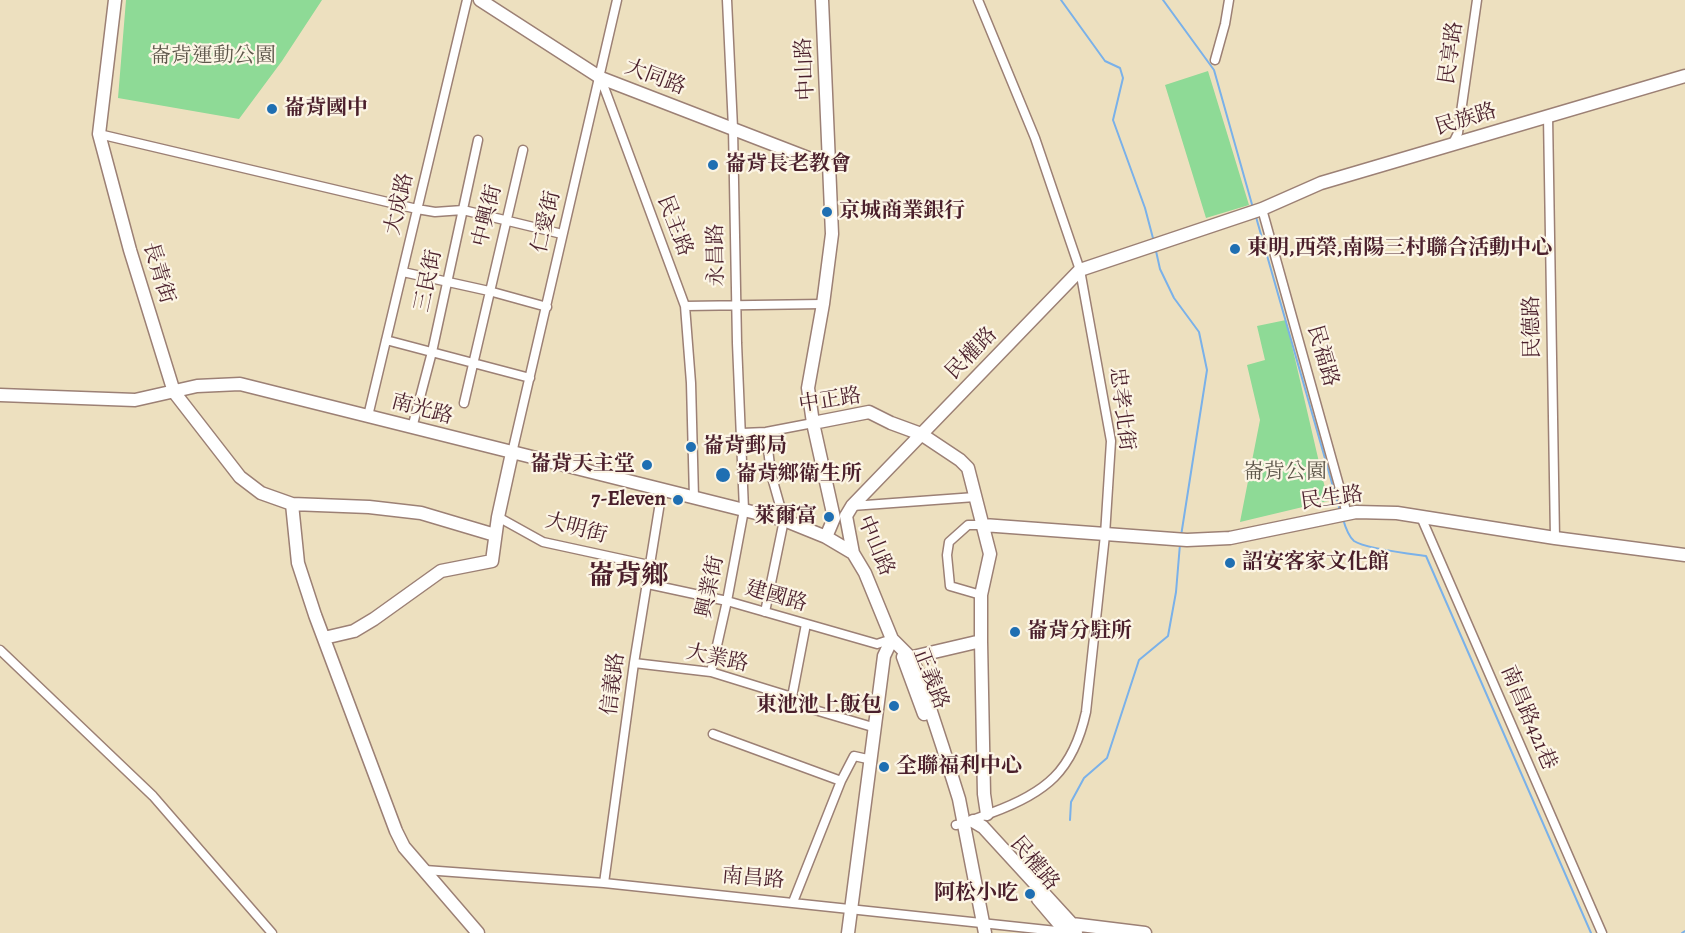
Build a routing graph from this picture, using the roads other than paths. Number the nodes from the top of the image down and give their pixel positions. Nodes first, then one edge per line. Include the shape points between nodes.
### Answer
1 (115, 0) edge
2 (468, 0) edge
3 (480, 0) edge
4 (617, 0) edge
5 (727, 0) edge
6 (822, 0) edge
7 (978, 0) edge
8 (1229, 0) edge
9 (1478, 0) edge
10 (496, 5) edge
11 (1215, 60) dead end
12 (1685, 76) edge
13 (601, 78) junction
14 (605, 95) junction
15 (594, 99) junction
16 (1548, 116) junction
17 (733, 128) junction
18 (99, 134) junction
19 (478, 140) dead end
20 (1452, 145) junction
21 (523, 150) dead end
22 (829, 166) junction
23 (417, 209) junction
24 (1262, 209) junction
25 (463, 210) junction
26 (506, 220) junction
27 (562, 234) junction
28 (1080, 270) junction
29 (403, 272) junction
30 (448, 282) junction
31 (489, 291) junction
32 (824, 304) junction
33 (736, 305) junction
34 (685, 306) junction
35 (547, 307) junction
36 (386, 340) junction
37 (432, 352) junction
38 (473, 362) junction
39 (530, 378) junction
40 (174, 392) junction
41 (0, 395) edge
42 (464, 403) dead end
43 (368, 416) junction
44 (813, 423) junction
45 (412, 428) junction
46 (766, 432) junction
47 (742, 433) junction
48 (921, 434) junction
49 (512, 453) junction
50 (662, 490) junction
51 (975, 497) junction
52 (694, 498) junction
53 (292, 504) junction
54 (744, 510) junction
55 (844, 513) junction
56 (1347, 514) junction
57 (498, 517) junction
58 (1421, 517) junction
59 (784, 520) junction
60 (983, 525) junction
61 (495, 535) junction
62 (1105, 535) junction
63 (826, 537) junction
64 (1555, 538) junction
65 (853, 553) junction
66 (1685, 555) edge
67 (650, 565) junction
68 (648, 584) junction
69 (981, 595) junction
70 (727, 601) junction
71 (765, 612) junction
72 (806, 624) junction
73 (324, 638) junction
74 (892, 639) junction
75 (981, 641) junction
76 (0, 651) edge
77 (907, 658) junction
78 (634, 663) junction
79 (711, 672) junction
80 (792, 697) junction
81 (876, 728) junction
82 (713, 735) dead end
83 (872, 760) junction
84 (841, 781) junction
85 (954, 798) joint
86 (987, 814) junction
87 (964, 823) junction
88 (425, 870) junction
89 (604, 883) junction
90 (793, 902) junction
91 (852, 909) junction
92 (981, 929) edge
93 (1070, 930) edge
94 (272, 933) edge
95 (478, 933) edge
96 (848, 933) edge
97 (1145, 933) edge
98 (1602, 933) edge

1 - 18 street, 長青街
2 - 23 street, 大成路
3 - 10 street, 大同路
4 - 13 street, 仁愛街
5 - 17 street, 永昌路
6 - 22 street, 中山路
7 - 28 street, 忠孝北街 via 1035,138
8 - 11 street
9 - 20 street, 民享路 via 1458,133
10 - 13 street, 大同路
12 - 16 street, 民族路
13 - 14 street, 民主路
13 - 15 street, 仁愛街
13 - 17 street, 大同路
14 - 15 street
14 - 34 street, 民主路
15 - 27 street, 仁愛街
16 - 20 street, 民族路
16 - 64 street, 民德路
17 - 22 street, 大同路
17 - 33 street, 永昌路
18 - 23 street
18 - 40 street, 長青街
19 - 25 street, 三民街
20 - 24 street, 民族路 via 1321,183
21 - 26 street, 中興街
22 - 32 street, 中山路 via 832,234
23 - 25 street
23 - 29 street, 大成路
24 - 28 street, 民權路
24 - 56 street, 民福路
25 - 26 street
25 - 30 street, 三民街
26 - 27 street
26 - 31 street, 中興街
27 - 35 street, 仁愛街
28 - 48 street, 民權路
28 - 62 street, 忠孝北街 via 1111,441
29 - 30 street
29 - 36 street, 大成路
30 - 31 street
30 - 37 street, 三民街
31 - 35 street
31 - 38 street
32 - 33 street
32 - 44 street, 中山路 via 808,388
33 - 34 street
33 - 47 street, 永昌路
34 - 52 street, 民主路
35 - 39 street, 仁愛街
36 - 37 street
36 - 43 street, 大成路
37 - 38 street
37 - 45 street, 三民街
38 - 39 street
38 - 42 street
39 - 49 street, 仁愛街
40 - 41 street, 南光路 via 135,400
40 - 43 street, 南光路 via 240,384
40 - 53 street, 長青街 via 240,477 261,493
43 - 45 street, 南光路
44 - 46 street, 中正路
44 - 48 street, 中正路 via 869,412
44 - 55 street, 中山路
45 - 49 street, 南光路
46 - 47 street, 中正路
46 - 59 street via 771,474
47 - 54 street, 永昌路
48 - 51 street via 968,468
48 - 55 street, 民權路
49 - 50 street, 南光路
49 - 57 street
50 - 52 street, 南光路
50 - 67 street, 信義路
51 - 55 street
51 - 60 street
52 - 54 street, 南光路
53 - 61 street, 長青街 via 421,513
53 - 73 street via 298,563
54 - 59 street, 南光路
54 - 70 street, 興業街
55 - 63 street
55 - 65 street, 中山路
56 - 58 street, 民生路 via 1397,513
56 - 62 street, 民生路 via 1230,538 1187,540
57 - 61 street
57 - 67 street, 大明街 via 543,542
58 - 64 street, 民生路
58 - 98 street, 南昌路421巷
59 - 63 street, 南光路
59 - 71 street
60 - 62 street, 民生路
60 - 69 street via 990,554
60 - 69 street via 968,525 949,542 947,555 950,586
61 - 73 street via 492,561 441,571 354,631
62 - 86 street, 忠孝北街 via 1081,737 1064,768 1042,790
63 - 65 street, 南光路
64 - 66 street, 民生路
65 - 74 street, 中山路
67 - 68 street, 信義路
68 - 70 street, 建國路
68 - 78 street, 信義路
69 - 75 street
70 - 71 street, 建國路
70 - 79 street, 興業街
71 - 72 street, 建國路
72 - 74 street, 建國路 via 877,644
72 - 80 street
73 - 88 street via 390,817 404,847
74 - 77 street, 正義路
74 - 81 street via 884,656
75 - 77 street
75 - 86 street
76 - 94 street via 153,796
77 - 85 street, 正義路
78 - 79 street, 大業路
78 - 89 street, 信義路
79 - 80 street, 大業路
80 - 81 street, 大業路 via 798,705
81 - 83 street
82 - 84 street
83 - 84 street via 854,756
83 - 91 street
84 - 90 street
85 - 87 street, 民權路
86 - 87 street, 忠孝北街
87 - 92 street
87 - 93 street, 民權路
88 - 89 street, 南昌路
88 - 95 street
89 - 90 street, 南昌路
90 - 91 street, 南昌路
91 - 92 street, 南昌路
91 - 96 street
92 - 93 street, 南昌路
93 - 97 street, 南昌路

